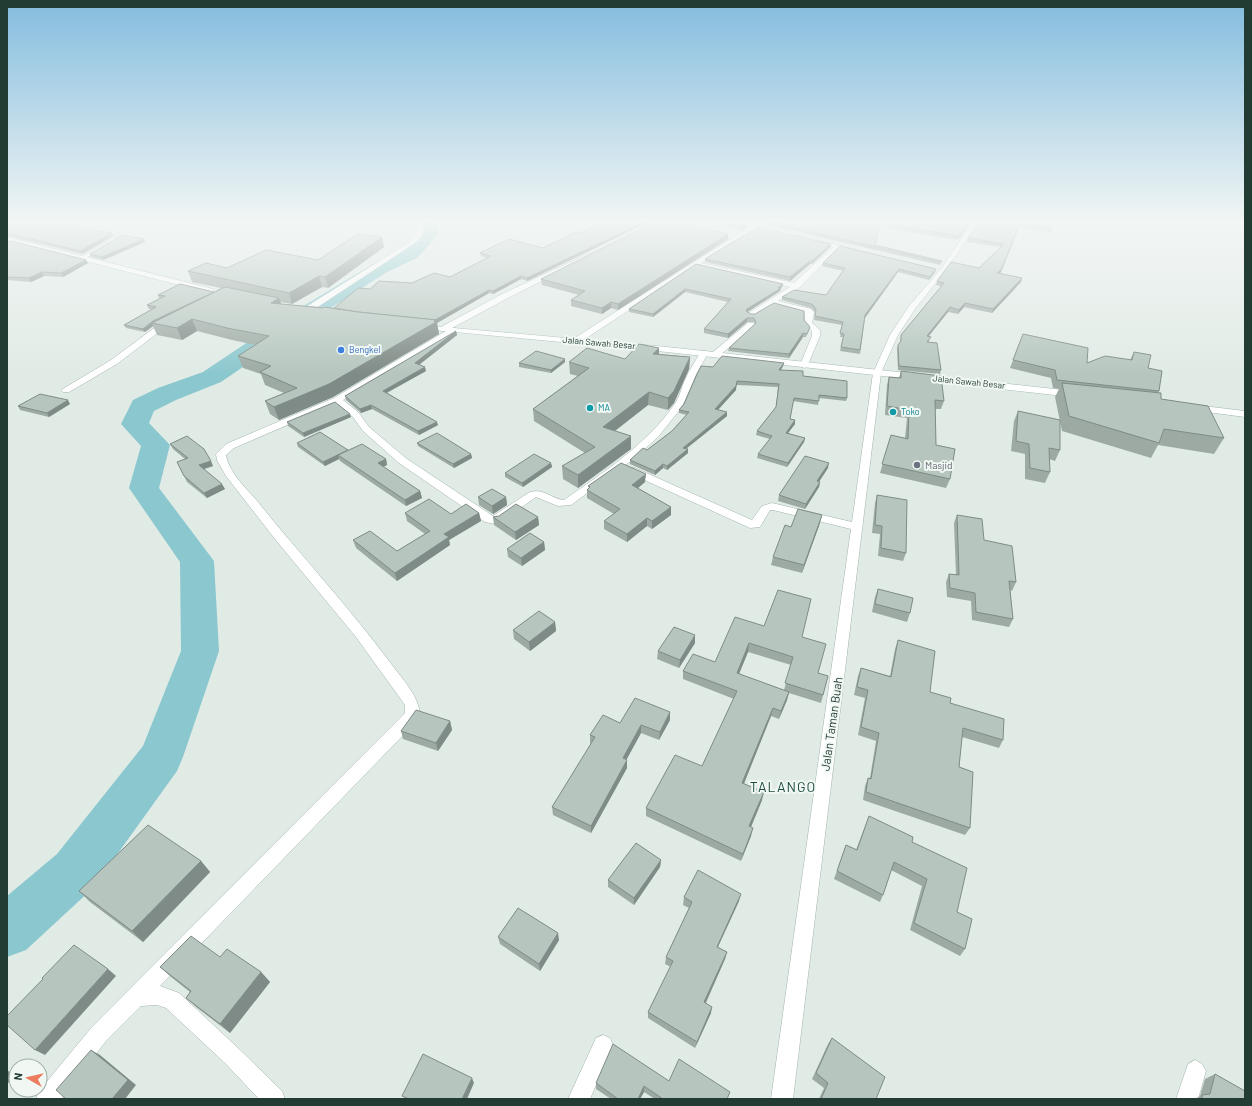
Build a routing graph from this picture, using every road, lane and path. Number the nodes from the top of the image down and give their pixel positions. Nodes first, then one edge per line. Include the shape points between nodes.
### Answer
1 (136, 272) edge
2 (367, 272) edge
3 (555, 272) edge
4 (684, 272) edge
5 (731, 272) edge
6 (811, 272) edge
7 (937, 272) edge
8 (796, 286) junction
9 (221, 293) edge
10 (772, 302) junction
11 (305, 312) edge
12 (751, 314) edge
13 (173, 320) edge
14 (751, 325) edge
15 (415, 326) edge
16 (449, 329) junction
17 (576, 341) junction
18 (704, 353) junction
19 (716, 354) junction
20 (804, 364) junction
21 (877, 373) junction
22 (66, 390) dead end
23 (1082, 395) edge
24 (337, 400) junction
25 (1183, 407) edge
26 (1245, 414) edge
27 (620, 465) junction
28 (857, 527) junction
29 (136, 996) junction
30 (604, 1045) dead end
31 (1195, 1071) dead end
32 (47, 1099) edge
33 (274, 1099) edge
34 (579, 1099) edge
35 (782, 1099) edge
36 (1187, 1099) edge

1 - 9 street
2 - 11 street
3 - 16 street via 511,293
4 - 17 street
5 - 8 street
6 - 8 street
7 - 21 street, Jalan Taman Buah via 894,335
8 - 10 street
10 - 12 street
10 - 20 street via 810,313 808,324 816,330 816,336
13 - 22 street via 158,328 114,362
14 - 19 street
15 - 16 street, Jalan Sawah Besar
16 - 17 street, Jalan Sawah Besar
16 - 24 street
17 - 18 street, Jalan Sawah Besar
18 - 19 street, Jalan Sawah Besar
18 - 27 street via 688,389 669,419 652,439
19 - 20 street, Jalan Sawah Besar
20 - 21 street, Jalan Sawah Besar
21 - 23 street, Jalan Sawah Besar
21 - 28 street, Jalan Taman Buah
24 - 27 street via 403,461 492,520 499,519 534,494 541,494 560,504 567,503
24 - 29 street via 230,446 221,454 222,460 279,536 361,633 412,704 413,714
25 - 26 street
27 - 28 street via 750,524 756,524 766,508 772,506
28 - 35 street, Jalan Taman Buah
29 - 32 street via 99,1034
29 - 33 street via 158,995 172,1000
30 - 34 street
31 - 36 street

